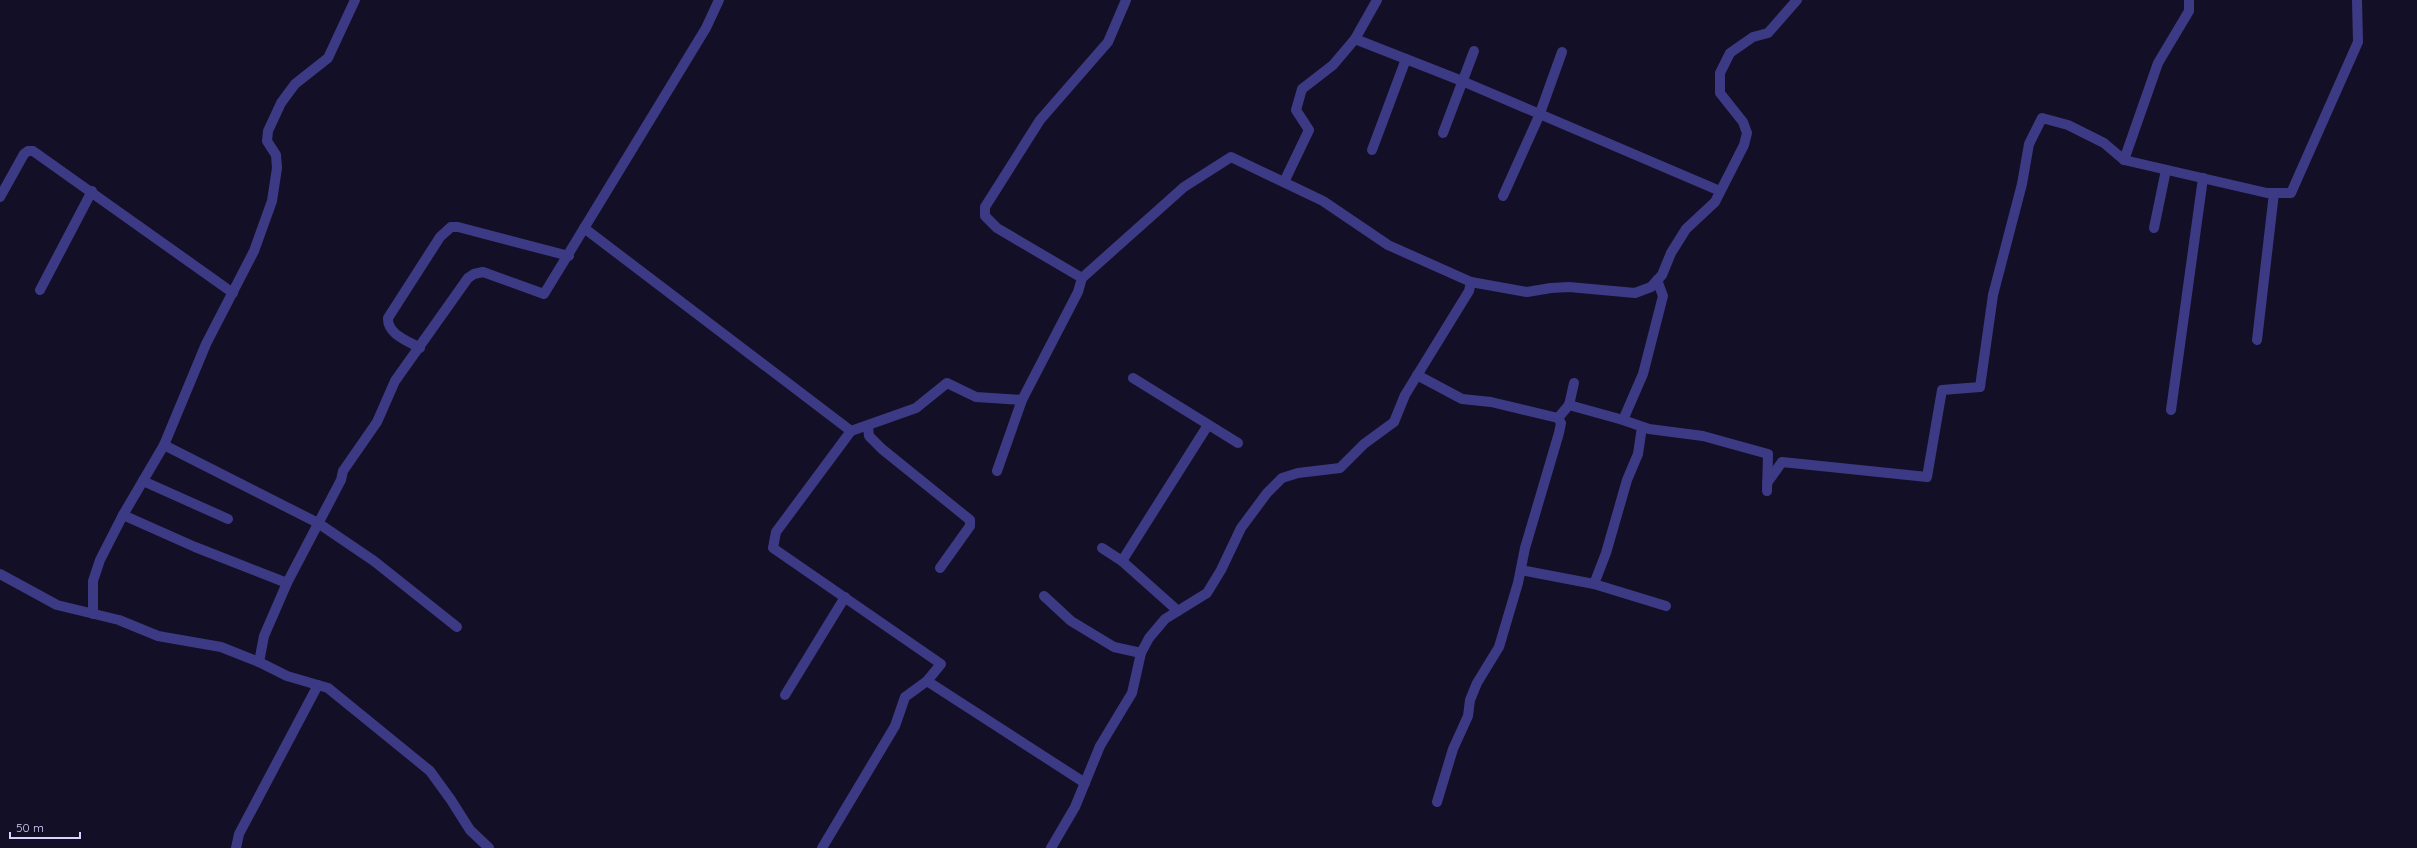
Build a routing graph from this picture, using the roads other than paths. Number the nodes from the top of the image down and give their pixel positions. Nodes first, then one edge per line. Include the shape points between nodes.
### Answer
1 (355, 0) edge
2 (720, 0) edge
3 (1126, 0) edge
4 (1377, 0) edge
5 (1797, 0) edge
6 (2189, 0) edge
7 (2357, 0) edge
8 (1355, 39) junction
9 (1474, 51) dead end
10 (1562, 52) dead end
11 (1406, 59) junction
12 (1462, 81) junction
13 (1539, 116) junction
14 (1443, 133) dead end
15 (1372, 150) dead end
16 (2124, 160) junction
17 (2166, 170) junction
18 (2203, 178) junction
19 (1284, 182) junction
20 (92, 191) junction
21 (1720, 191) junction
22 (2274, 193) junction
23 (1503, 196) dead end
24 (0, 197) edge
25 (584, 228) junction
26 (2154, 228) dead end
27 (568, 256) junction
28 (1082, 278) junction
29 (1657, 280) junction
30 (1471, 282) junction
31 (40, 290) dead end
32 (233, 294) junction
33 (2257, 340) dead end
34 (420, 348) junction
35 (1417, 375) junction
36 (1133, 378) dead end
37 (1574, 383) dead end
38 (1022, 400) junction
39 (1569, 405) junction
40 (2171, 410) dead end
41 (1558, 418) junction
42 (1623, 420) junction
43 (1208, 425) junction
44 (1642, 426) junction
45 (868, 427) junction
46 (852, 431) junction
47 (1238, 443) dead end
48 (164, 445) junction
49 (997, 471) dead end
50 (143, 481) junction
51 (123, 515) junction
52 (228, 519) dead end
53 (318, 523) junction
54 (1102, 548) dead end
55 (1122, 561) junction
56 (940, 568) dead end
57 (1521, 570) junction
58 (0, 574) edge
59 (287, 583) junction
60 (1594, 584) junction
61 (1044, 596) dead end
62 (845, 598) junction
63 (1666, 606) dead end
64 (1178, 611) junction
65 (93, 614) junction
66 (457, 627) dead end
67 (1141, 653) junction
68 (259, 662) junction
69 (927, 681) junction
70 (318, 685) junction
71 (785, 695) dead end
72 (1085, 783) junction
73 (1437, 802) dead end
74 (236, 848) edge
75 (489, 848) edge
76 (822, 848) edge
77 (1051, 848) edge

1 - 32 street via 328,58 295,84 281,103 268,130 267,141 276,155 277,168 272,201 254,251
2 - 25 street via 706,28
3 - 28 street via 1108,42 1040,120 984,207 985,216 997,228
4 - 8 street
5 - 21 street via 1768,33 1753,38 1730,53 1720,73 1720,93 1743,122 1747,133 1744,145
6 - 16 street via 2189,11 2158,63
7 - 22 street via 2358,42 2291,193
8 - 11 street
8 - 19 street via 1333,65 1302,89 1296,110 1309,130
9 - 12 street
10 - 13 street
11 - 12 street
11 - 15 street
12 - 13 street
12 - 14 street
13 - 21 street
13 - 23 street
16 - 17 street
16 - 44 street via 2104,143 2068,125 2042,118 2029,144 2022,184 1993,296 1980,387 1942,390 1927,477 1782,462 1767,487 1768,454 1703,436
17 - 18 street
17 - 26 street
18 - 22 street
18 - 40 street
19 - 28 street via 1231,157 1184,187
19 - 30 street via 1323,202 1388,245
20 - 24 street via 33,151 28,151
20 - 31 street
20 - 32 street
21 - 29 street via 1715,202 1686,229
22 - 33 street
25 - 27 street
25 - 46 street
27 - 34 street via 544,294 483,272 474,274 468,278
27 - 34 street via 451,227 440,238 388,318 387,325 390,330
28 - 38 street via 1078,292
29 - 30 street via 1651,287 1635,293 1569,288 1527,292
29 - 42 street via 1663,296 1643,374
30 - 35 street via 1469,291
32 - 48 street via 206,344
34 - 53 street via 395,381 377,422 343,471 341,480
35 - 41 street via 1462,399 1491,402
35 - 64 street via 1394,422 1364,444 1340,468 1298,473 1282,478 1267,493 1241,528 1207,593
36 - 43 street
37 - 39 street
38 - 45 street via 976,397 947,383 916,408 885,417
38 - 49 street
39 - 41 street
39 - 42 street
41 - 57 street via 1561,423
42 - 44 street
43 - 47 street
43 - 55 street
44 - 60 street via 1638,454 1627,480 1606,553
45 - 46 street
45 - 56 street via 869,436 882,449 970,520 970,526
46 - 62 street via 776,532 772,548
48 - 50 street
48 - 53 street
50 - 51 street
50 - 52 street
51 - 59 street
51 - 65 street via 100,560 93,581
53 - 59 street
53 - 66 street via 374,561
54 - 55 street
55 - 64 street
57 - 60 street
57 - 73 street via 1499,647 1477,683 1470,700 1468,716 1453,749
58 - 65 street via 57,605
59 - 68 street via 264,636
60 - 63 street
61 - 67 street via 1071,621 1114,646
62 - 69 street via 942,664
62 - 71 street
64 - 67 street via 1165,619 1149,638
65 - 68 street via 119,620 158,636 221,647
67 - 72 street via 1132,693 1100,746
68 - 70 street via 287,676
69 - 72 street
69 - 76 street via 905,697 895,726
70 - 74 street via 239,834
70 - 75 street via 339,696 430,771 470,830
72 - 77 street via 1075,807

